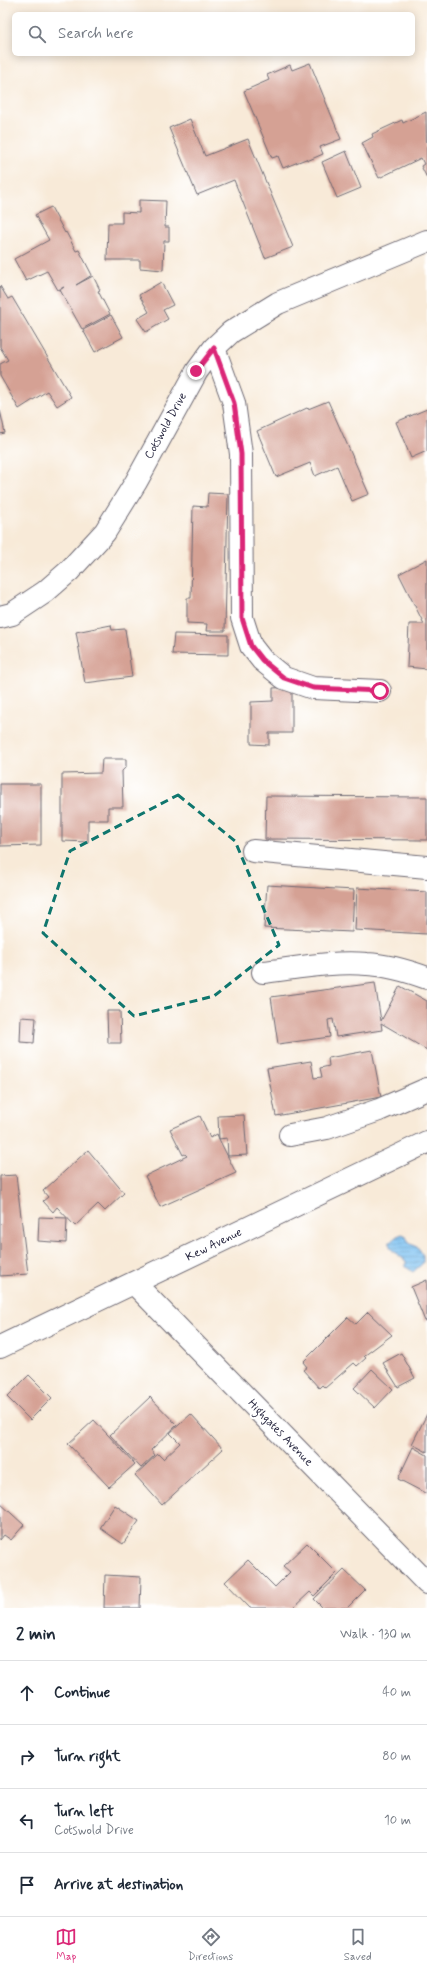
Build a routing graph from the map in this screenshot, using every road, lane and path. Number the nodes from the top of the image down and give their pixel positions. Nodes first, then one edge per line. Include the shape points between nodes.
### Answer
1 (427, 241) edge
2 (214, 348) junction
3 (0, 617) edge
4 (380, 691) dead end
5 (252, 851) dead end
6 (427, 867) edge
7 (263, 972) dead end
8 (427, 978) edge
9 (427, 1089) edge
10 (290, 1134) dead end
11 (427, 1142) edge
12 (134, 1283) junction
13 (0, 1347) edge
14 (427, 1583) edge

1 - 2 street, Cotswold Drive via 278,303 231,332
2 - 3 street, Cotswold Drive via 196,371 136,482 105,532 69,571 45,592 12,614
2 - 4 street via 234,403 241,454 242,618 251,646 262,660 284,678 313,688
5 - 6 street
7 - 8 street via 340,963 368,964 402,969
9 - 10 street via 333,1126
11 - 12 street, Kew Avenue
12 - 13 street, Kew Avenue
12 - 14 street, Highgates Avenue

